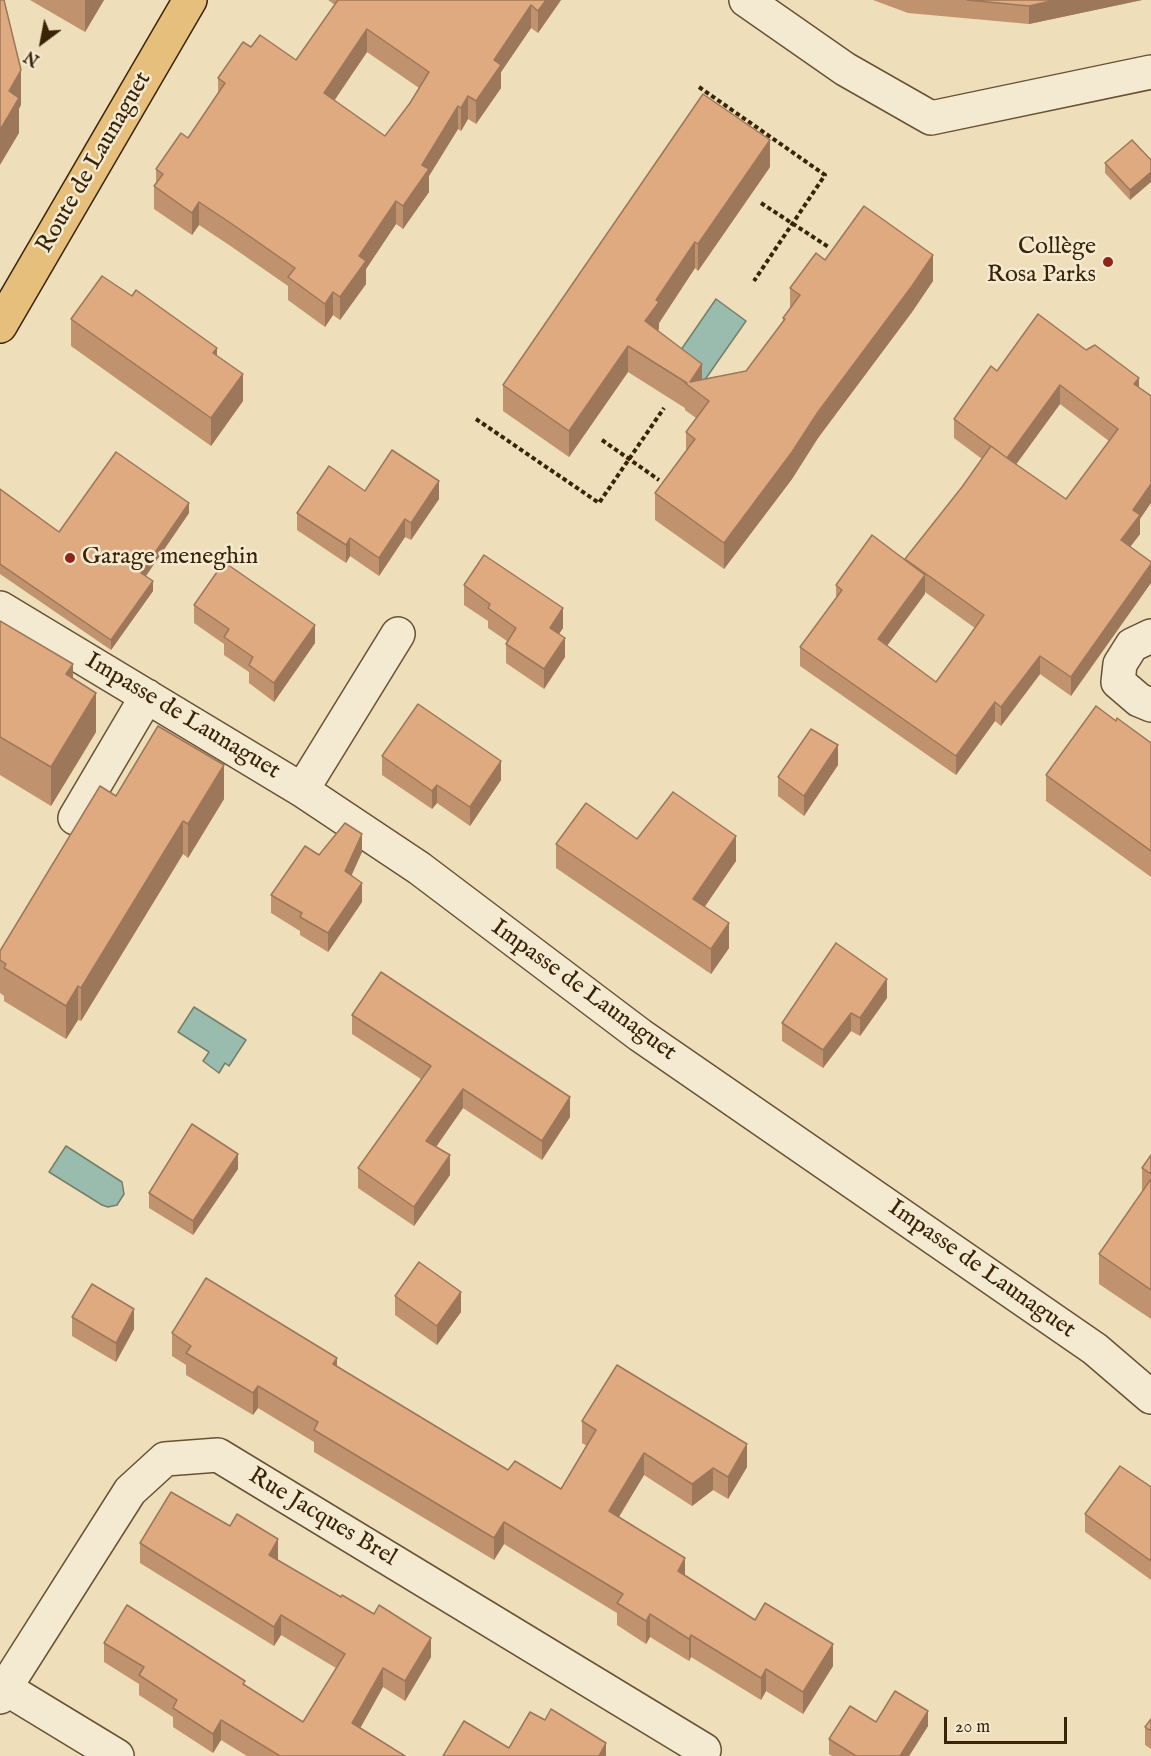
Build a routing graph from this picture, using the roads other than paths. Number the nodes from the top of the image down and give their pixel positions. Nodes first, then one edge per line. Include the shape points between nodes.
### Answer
1 (190, 0) edge
2 (746, 0) edge
3 (1151, 72) edge
4 (0, 326) edge
5 (0, 608) edge
6 (398, 634) dead end
7 (1151, 636) edge
8 (147, 696) junction
9 (1151, 705) edge
10 (302, 790) junction
11 (75, 819) dead end
12 (1151, 1397) edge
13 (3, 1692) edge
14 (117, 1756) edge
15 (700, 1756) edge

1 - 4 main road, Route de Launaguet
2 - 3 street via 845,69 931,118
5 - 8 street, Impasse de Launaguet
6 - 10 street
7 - 9 street via 1132,645 1120,664 1118,682
8 - 10 street, Impasse de Launaguet
8 - 11 street
10 - 12 street, Impasse de Launaguet via 419,868 640,1035 1095,1348
13 - 14 street
13 - 15 street, Rue Jacques Brel via 130,1491 165,1459 218,1455 704,1750

